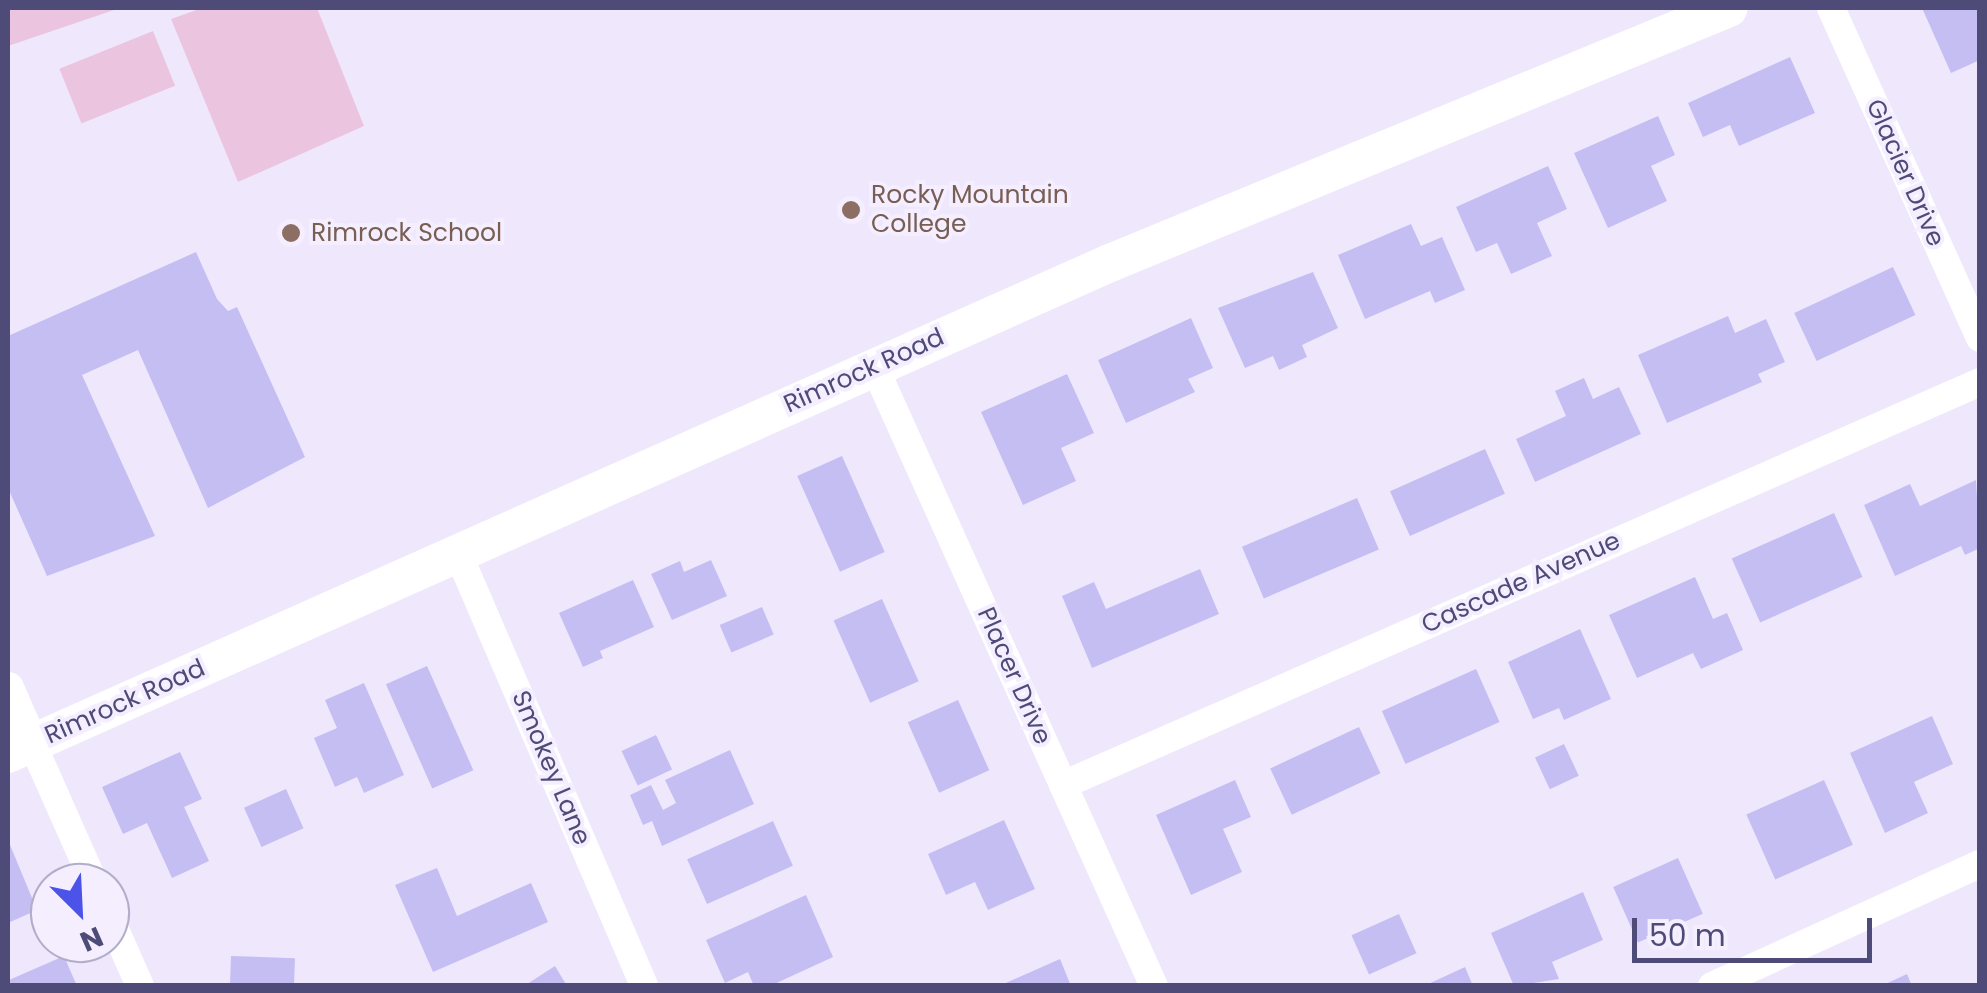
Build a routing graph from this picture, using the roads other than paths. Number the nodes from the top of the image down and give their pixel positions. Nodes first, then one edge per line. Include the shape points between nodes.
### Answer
1 (1729, 8) edge
2 (1832, 8) edge
3 (1980, 338) edge
4 (874, 366) junction
5 (1980, 382) edge
6 (457, 551) junction
7 (8, 688) edge
8 (20, 749) edge
9 (1063, 785) junction
10 (83, 863) edge
11 (1980, 864) edge
12 (130, 963) edge
13 (140, 986) edge
14 (644, 986) edge
15 (1154, 986) edge
16 (1712, 986) edge

1 - 4 main road, Rimrock Road
2 - 3 street, Glacier Drive
4 - 6 main road, Rimrock Road
4 - 9 street, Placer Drive
5 - 9 street, Cascade Avenue
6 - 8 main road, Rimrock Road
6 - 14 street, Smokey Lane
7 - 8 street
8 - 10 street
9 - 15 street, Placer Drive
11 - 16 street
12 - 13 street

